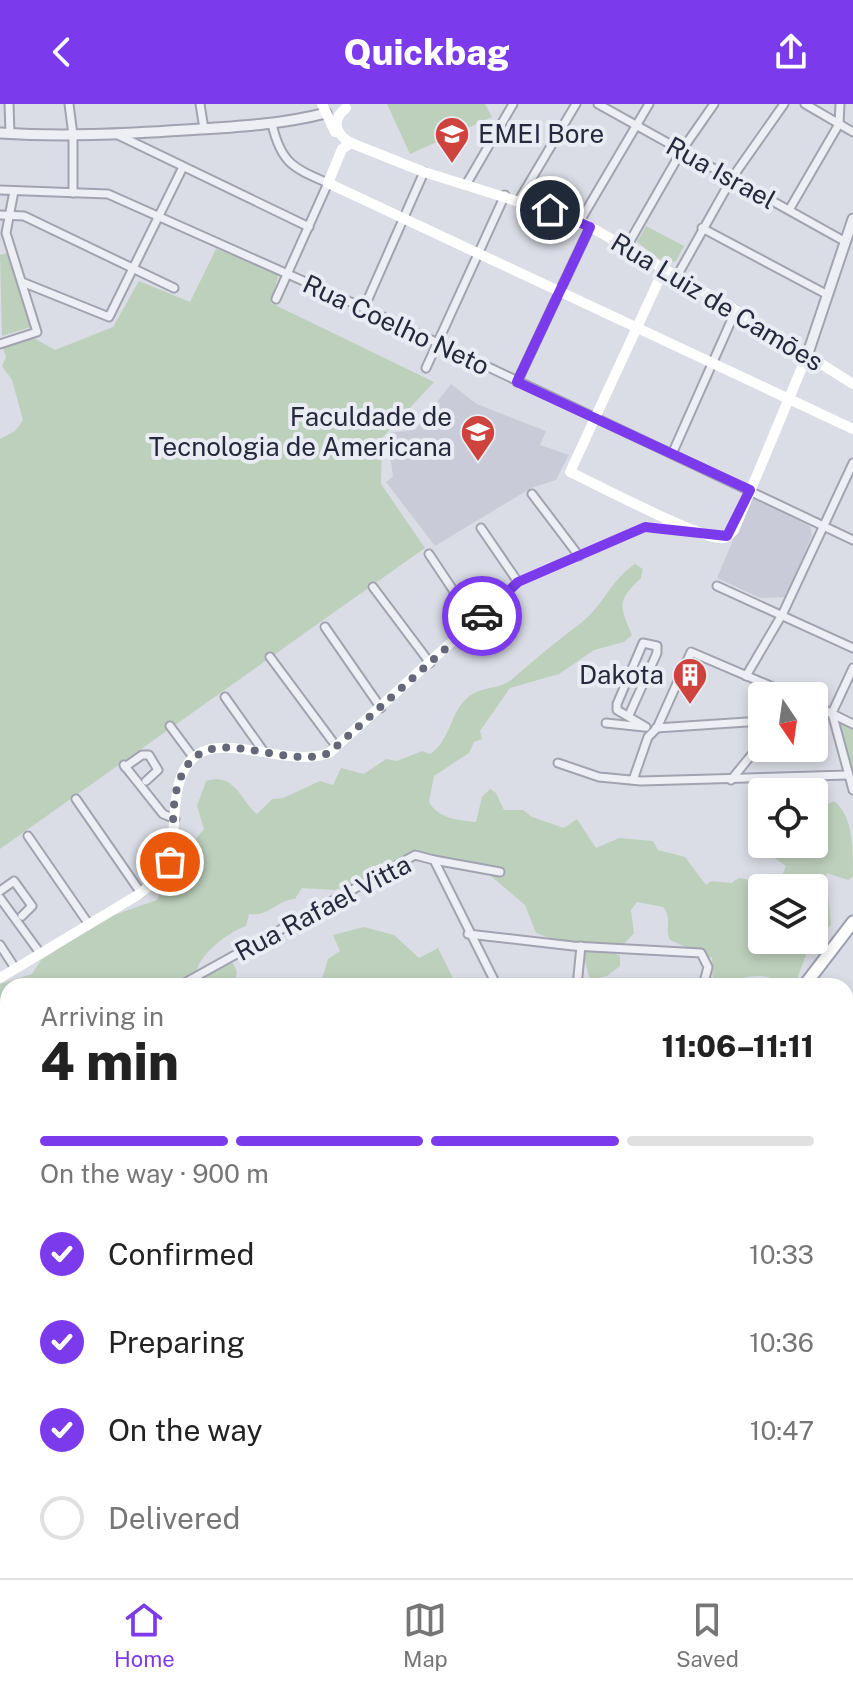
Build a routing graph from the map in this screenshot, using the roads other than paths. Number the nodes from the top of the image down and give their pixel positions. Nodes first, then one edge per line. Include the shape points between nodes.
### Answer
1 (9, 104) edge
2 (69, 104) edge
3 (200, 104) edge
4 (513, 104) edge
5 (576, 104) edge
6 (598, 104) edge
7 (649, 104) edge
8 (714, 104) edge
9 (784, 104) edge
10 (805, 104) edge
11 (840, 104) edge
12 (351, 106) edge
13 (325, 111) edge
14 (272, 124) junction
15 (839, 124) junction
16 (635, 127) junction
17 (204, 129) junction
18 (853, 132) edge
19 (5, 133) edge
20 (115, 133) junction
21 (134, 133) junction
22 (73, 135) junction
23 (347, 146) junction
24 (143, 149) junction
25 (682, 150) junction
26 (183, 167) junction
27 (424, 172) junction
28 (732, 178) junction
29 (328, 183) junction
30 (467, 183) junction
31 (0, 190) edge
32 (14, 191) junction
33 (73, 193) junction
34 (505, 195) junction
35 (519, 200) junction
36 (789, 210) junction
37 (4, 215) edge
38 (159, 216) junction
39 (403, 218) junction
40 (580, 221) junction
41 (852, 225) edge
42 (309, 227) junction
43 (590, 227) junction
44 (702, 228) junction
45 (844, 241) junction
46 (626, 248) junction
47 (479, 253) junction
48 (132, 269) junction
49 (664, 269) junction
50 (287, 274) junction
51 (677, 276) junction
52 (22, 282) junction
53 (174, 288) dead end
54 (560, 291) junction
55 (826, 294) junction
56 (276, 299) dead end
57 (364, 308) junction
58 (736, 310) junction
59 (636, 327) junction
60 (0, 344) edge
61 (438, 344) junction
62 (808, 353) junction
63 (712, 363) junction
64 (426, 368) dead end
65 (517, 382) junction
66 (853, 384) edge
67 (788, 400) junction
68 (594, 417) junction
69 (853, 429) edge
70 (672, 454) junction
71 (853, 463) edge
72 (750, 490) junction
73 (532, 494) dead end
74 (650, 510) junction
75 (823, 525) junction
76 (645, 527) junction
77 (481, 528) dead end
78 (694, 530) junction
79 (853, 540) edge
80 (429, 554) dead end
81 (579, 556) junction
82 (518, 582) junction
83 (717, 586) dead end
84 (373, 587) dead end
85 (783, 613) junction
86 (475, 623) junction
87 (325, 627) dead end
88 (853, 648) edge
89 (270, 657) dead end
90 (430, 663) junction
91 (853, 668) edge
92 (746, 676) junction
93 (757, 682) edge
94 (225, 697) dead end
95 (381, 708) junction
96 (828, 711) edge
97 (832, 713) junction
98 (629, 715) junction
99 (748, 722) edge
100 (606, 723) dead end
101 (853, 724) edge
102 (170, 726) dead end
103 (646, 727) junction
104 (657, 728) junction
105 (336, 746) junction
106 (264, 752) junction
107 (193, 757) junction
108 (748, 759) edge
109 (558, 763) dead end
110 (848, 775) junction
111 (633, 780) junction
112 (731, 780) junction
113 (146, 781) dead end
114 (853, 790) edge
115 (76, 799) dead end
116 (175, 819) junction
117 (28, 836) dead end
118 (430, 859) junction
119 (500, 872) dead end
120 (0, 891) edge
121 (141, 893) junction
122 (0, 898) edge
123 (22, 916) dead end
124 (853, 922) edge
125 (88, 923) junction
126 (468, 934) junction
127 (0, 945) edge
128 (581, 946) junction
129 (40, 953) junction
130 (15, 968) junction
131 (816, 970) junction
132 (0, 978) edge
133 (193, 978) edge
134 (493, 978) edge
135 (578, 978) edge
136 (705, 978) edge
137 (805, 978) edge
138 (810, 978) edge

1 - 19 street
2 - 22 street
3 - 17 street
4 - 30 street
5 - 35 street
6 - 16 street, Rua Israel
7 - 16 street
8 - 25 street
9 - 28 street
10 - 15 street
11 - 15 street
12 - 13 main road
12 - 23 main road via 336,126
13 - 14 street
13 - 23 main road
14 - 17 street
14 - 29 street via 288,163
15 - 18 street
15 - 36 street
16 - 25 street, Rua Israel
16 - 40 street
17 - 21 street
19 - 22 street
20 - 21 street
20 - 22 street
20 - 24 street
21 - 24 street
22 - 33 street
23 - 27 main road, Rua Luiz de Camões
23 - 29 main road
24 - 26 street
25 - 28 street, Rua Israel
25 - 46 street
26 - 38 street
26 - 42 street
27 - 30 main road, Rua Luiz de Camões
27 - 39 street
28 - 36 street, Rua Israel
28 - 44 street
29 - 39 main road
29 - 42 street
30 - 34 main road, Rua Luiz de Camões
31 - 32 street, Rua Coelho Neto
32 - 33 street, Rua Coelho Neto
32 - 37 street
33 - 38 street, Rua Coelho Neto via 108,194
34 - 35 main road, Rua Luiz de Camões
34 - 47 street
35 - 40 main road, Rua Luiz de Camões
36 - 45 street, Rua Israel
37 - 48 street via 24,216
37 - 52 street
38 - 48 street
38 - 50 street, Rua Coelho Neto
39 - 47 main road
39 - 57 street
40 - 43 main road, Rua Luiz de Camões
41 - 45 street
42 - 50 street
43 - 46 main road, Rua Luiz de Camões
43 - 54 street
44 - 51 street
44 - 55 street
45 - 55 street
46 - 49 main road, Rua Luiz de Camões
47 - 54 main road
47 - 61 street
48 - 52 street via 109,317
48 - 53 street
49 - 51 main road, Rua Luiz de Camões
49 - 59 main road
50 - 56 street
50 - 57 street, Rua Coelho Neto
51 - 58 main road, Rua Luiz de Camões
52 - 60 street via 37,332
54 - 59 main road
54 - 65 street
55 - 62 street
57 - 61 street, Rua Coelho Neto
58 - 62 main road, Rua Luiz de Camões
58 - 63 street
59 - 63 main road
59 - 68 main road
61 - 64 street
61 - 65 street, Rua Coelho Neto
62 - 66 main road, Rua Luiz de Camões
62 - 67 main road
63 - 67 main road
63 - 70 street
65 - 68 street, Rua Coelho Neto
67 - 69 main road
67 - 72 main road
68 - 70 street, Rua Coelho Neto
68 - 74 main road via 570,472
70 - 72 street, Rua Coelho Neto
71 - 75 street
72 - 75 street, Rua Coelho Neto
72 - 78 main road via 727,536
73 - 81 street
74 - 76 main road
74 - 78 main road
75 - 79 street, Rua Coelho Neto
75 - 85 street
76 - 78 main road
76 - 81 main road
77 - 82 street
80 - 86 street
81 - 82 main road
82 - 86 main road
83 - 85 street
84 - 90 street
85 - 88 street
85 - 92 street
86 - 90 main road
87 - 95 street
89 - 105 street
90 - 95 main road
91 - 97 street
92 - 93 street
92 - 104 street via 691,652
94 - 106 street
95 - 105 main road
96 - 97 street
97 - 101 street
97 - 110 street
98 - 98 street via 657,653 657,646 647,642 617,704 617,710
98 - 103 street
99 - 104 street
100 - 103 street
102 - 107 street
103 - 104 street
104 - 111 street via 648,737
105 - 106 main road via 313,759
106 - 107 main road via 213,747
107 - 116 main road via 179,782
108 - 112 street
109 - 111 street via 599,777
110 - 112 street
110 - 114 street
111 - 112 street
113 - 116 street via 158,770 149,755 124,766 163,814
115 - 121 street
116 - 121 main road via 170,862
117 - 125 street
118 - 119 street
118 - 126 street
118 - 133 street, Rua Rafael Vitta via 415,855
120 - 123 street via 19,883 32,906
121 - 125 main road
122 - 129 street
124 - 131 main road
125 - 129 main road
126 - 128 street
126 - 134 street
127 - 130 street
128 - 135 street
128 - 136 street via 701,953 708,967
129 - 130 main road
130 - 132 main road
131 - 137 main road
131 - 138 main road

